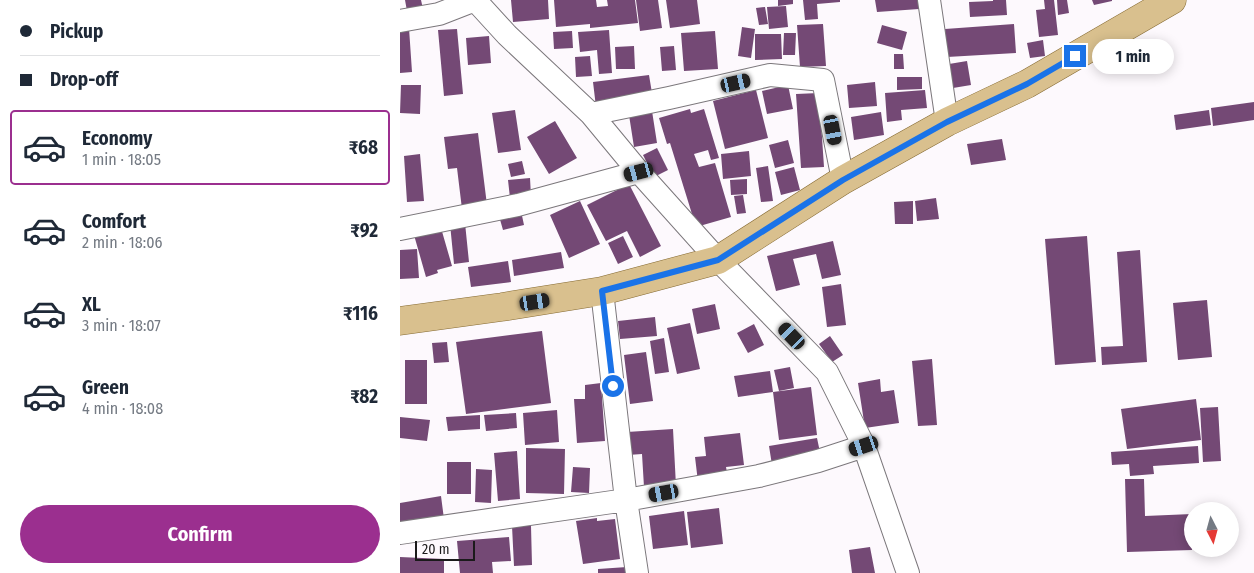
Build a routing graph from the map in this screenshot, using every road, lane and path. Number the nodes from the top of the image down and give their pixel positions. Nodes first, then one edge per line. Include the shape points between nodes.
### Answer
1 (475, 0) edge
2 (929, 0) edge
3 (1172, 0) edge
4 (400, 21) edge
5 (591, 114) junction
6 (947, 122) junction
7 (639, 172) junction
8 (843, 180) junction
9 (400, 229) edge
10 (718, 260) junction
11 (602, 291) junction
12 (400, 321) edge
13 (864, 446) junction
14 (626, 500) junction
15 (400, 533) edge
16 (637, 573) edge
17 (908, 573) edge

1 - 4 street via 439,14
1 - 5 street via 507,35
2 - 6 street
3 - 6 main road via 1027,84
5 - 7 street
5 - 8 street via 770,76 823,80
6 - 8 main road
7 - 9 street via 518,205
7 - 10 street
8 - 10 main road
10 - 11 main road
10 - 13 street via 826,372
11 - 12 main road
11 - 14 street
13 - 14 street via 759,476
13 - 17 street
14 - 15 street
14 - 16 street

